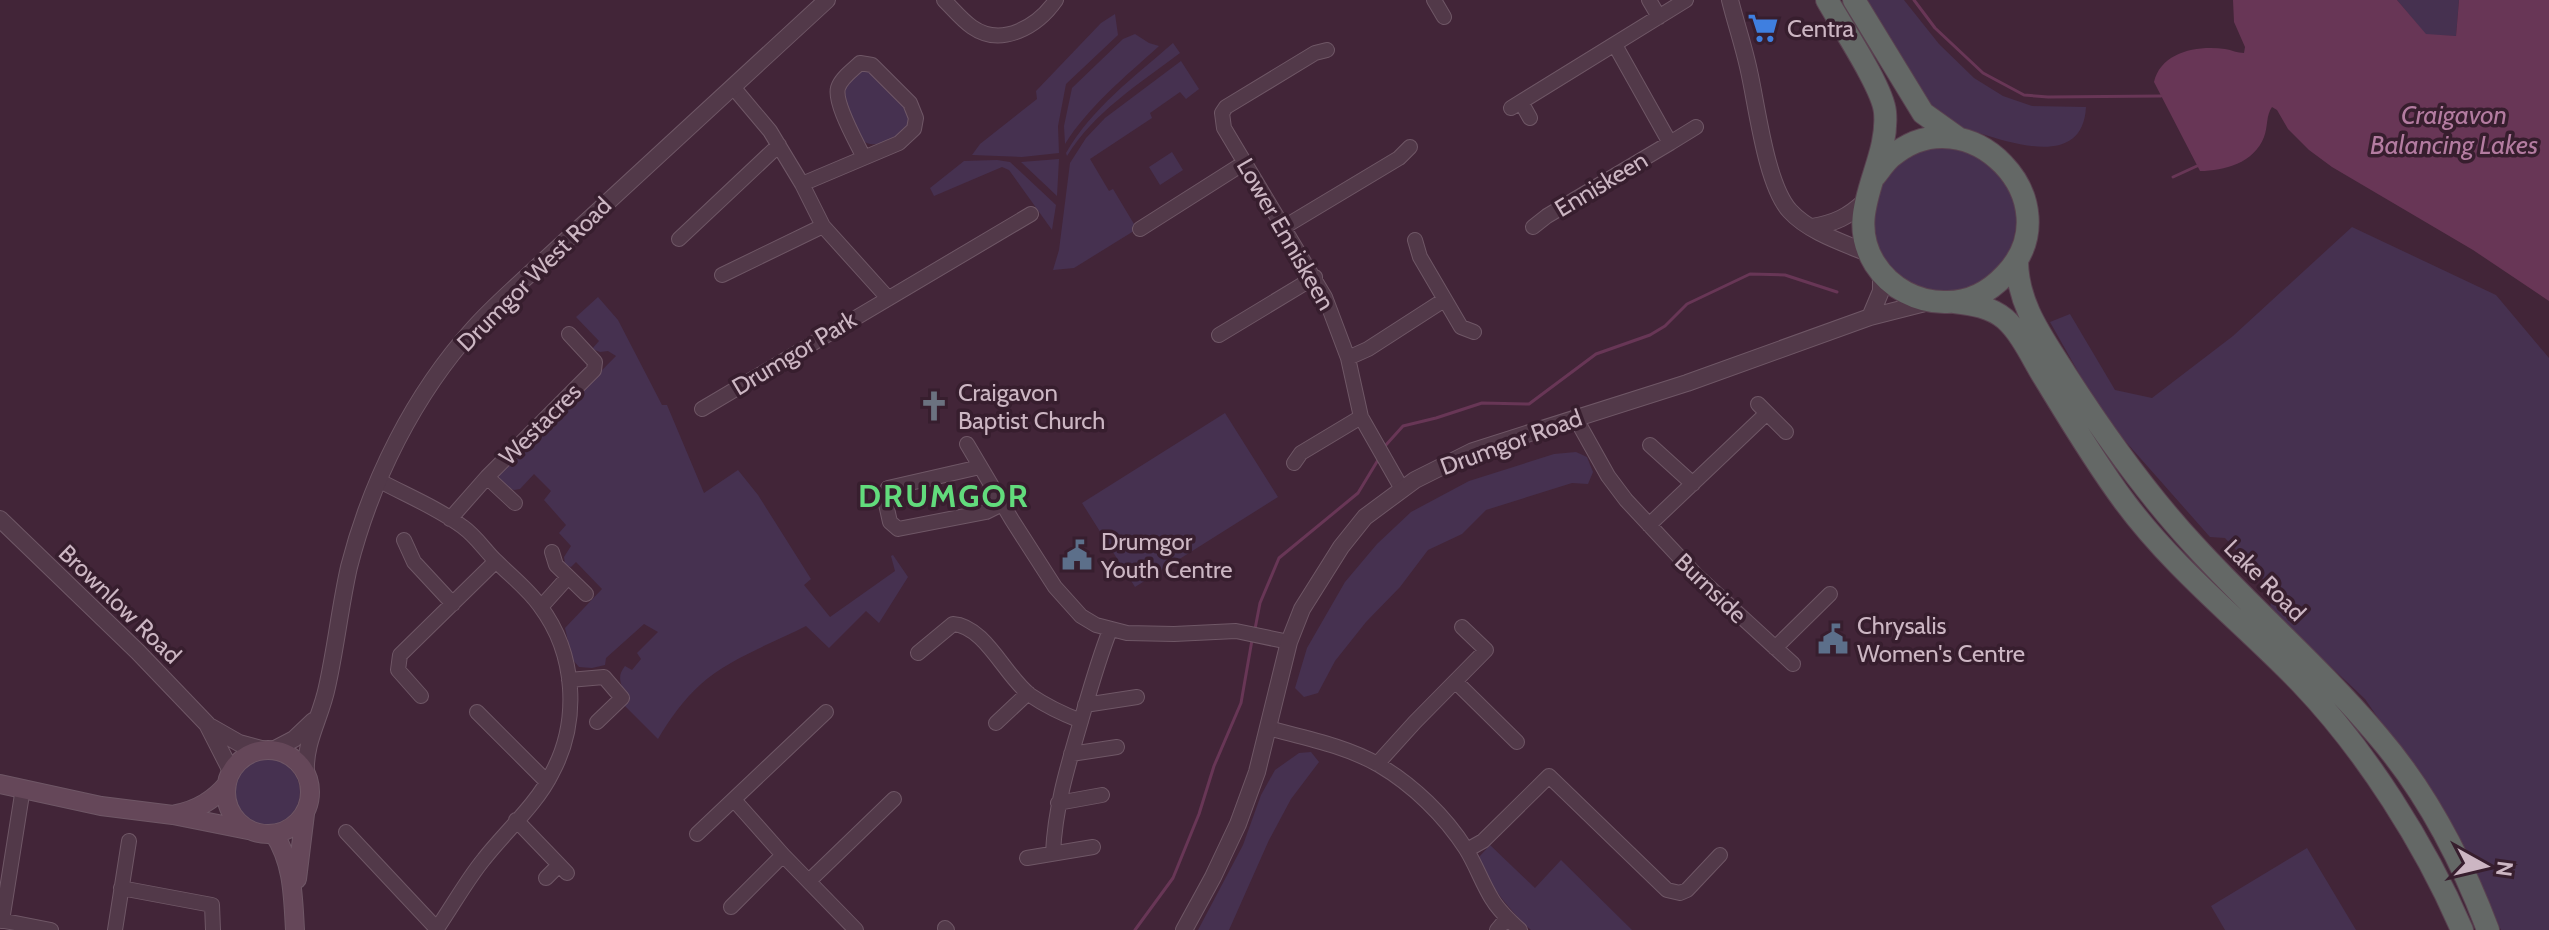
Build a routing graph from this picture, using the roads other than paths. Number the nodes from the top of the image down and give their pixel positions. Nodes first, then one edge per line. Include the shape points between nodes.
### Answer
1 (827, 0) edge
2 (944, 0) edge
3 (1056, 0) edge
4 (1434, 0) edge
5 (1649, 0) edge
6 (1686, 0) edge
7 (1730, 0) edge
8 (1827, 0) edge
9 (1854, 0) edge
10 (1444, 17) dead end
11 (1659, 17) junction
12 (1615, 45) junction
13 (1327, 50) dead end
14 (733, 87) junction
15 (1530, 118) dead end
16 (1696, 127) dead end
17 (1958, 138) junction
18 (1670, 143) junction
19 (779, 145) junction
20 (1410, 147) dead end
21 (863, 156) junction
22 (1244, 163) junction
23 (1875, 176) junction
24 (802, 184) junction
25 (1865, 201) junction
26 (1031, 214) dead end
27 (823, 226) junction
28 (1284, 227) junction
29 (1533, 227) dead end
30 (1812, 227) junction
31 (1140, 229) dead end
32 (679, 239) dead end
33 (1415, 240) dead end
34 (2017, 260) junction
35 (1876, 263) junction
36 (722, 275) dead end
37 (1315, 277) junction
38 (887, 297) junction
39 (1444, 300) junction
40 (1931, 301) junction
41 (1954, 302) junction
42 (1870, 317) junction
43 (1474, 332) dead end
44 (569, 334) dead end
45 (1229, 334) dead end
46 (1348, 358) junction
47 (702, 409) dead end
48 (1361, 417) junction
49 (1575, 417) junction
50 (1786, 432) dead end
51 (967, 444) dead end
52 (1650, 445) dead end
53 (1294, 463) dead end
54 (980, 467) junction
55 (487, 477) junction
56 (378, 480) junction
57 (1693, 484) junction
58 (1402, 489) junction
59 (515, 503) dead end
60 (1002, 504) junction
61 (0, 519) edge
62 (450, 519) junction
63 (1649, 525) junction
64 (404, 540) dead end
65 (552, 552) dead end
66 (496, 561) junction
67 (568, 577) junction
68 (586, 594) dead end
69 (1830, 594) dead end
70 (453, 604) junction
71 (541, 607) junction
72 (1462, 627) dead end
73 (1110, 630) junction
74 (1289, 642) junction
75 (1775, 648) junction
76 (918, 653) dead end
77 (1793, 664) dead end
78 (569, 680) junction
79 (1456, 682) junction
80 (1028, 693) junction
81 (421, 696) dead end
82 (1137, 697) dead end
83 (1085, 705) junction
84 (321, 708) junction
85 (477, 712) dead end
86 (826, 712) dead end
87 (1081, 721) junction
88 (597, 722) dead end
89 (996, 723) dead end
90 (207, 724) junction
91 (1268, 728) junction
92 (1517, 742) dead end
93 (1117, 747) dead end
94 (269, 750) junction
95 (1071, 754) junction
96 (1377, 764) junction
97 (306, 774) junction
98 (229, 778) junction
99 (547, 782) junction
100 (0, 784) edge
101 (23, 788) junction
102 (1102, 795) dead end
103 (894, 799) dead end
104 (735, 801) junction
105 (1058, 803) junction
106 (305, 813) junction
107 (173, 815) junction
108 (516, 820) junction
109 (248, 830) junction
110 (346, 832) dead end
111 (274, 834) junction
112 (697, 834) dead end
113 (129, 841) dead end
114 (1093, 847) dead end
115 (1467, 850) junction
116 (1053, 853) junction
117 (783, 855) junction
118 (1720, 855) dead end
119 (1027, 858) dead end
120 (546, 878) dead end
121 (809, 881) junction
122 (121, 888) junction
123 (294, 906) junction
124 (731, 907) dead end
125 (1507, 918) junction
126 (1, 920) edge
127 (51, 930) edge
128 (115, 930) edge
129 (213, 930) edge
130 (295, 930) edge
131 (436, 930) edge
132 (856, 930) edge
133 (1184, 930) edge
134 (1497, 930) edge
135 (1520, 930) edge
136 (2462, 930) edge
137 (2488, 930) edge

1 - 14 street, Drumgor West Road
2 - 3 street via 974,29 1005,36 1029,27
4 - 10 street
5 - 11 street
6 - 11 street
7 - 30 street via 1776,189 1788,209
8 - 23 highway via 1885,108 1886,131
9 - 17 highway via 1923,113
11 - 12 street
12 - 15 street via 1516,105
12 - 18 street, Enniskeen
13 - 22 street, Lower Enniskeen via 1218,109
14 - 19 street
14 - 56 street, Drumgor West Road via 474,328 417,406
16 - 18 street, Enniskeen
17 - 23 highway via 1911,144
17 - 34 highway via 1990,151 2021,189 2027,228
18 - 29 street, Enniskeen
19 - 24 street
19 - 32 street
20 - 28 street
21 - 21 street via 908,137 916,118 910,103 867,63 860,63 837,90
21 - 24 street
22 - 28 street, Lower Enniskeen
22 - 31 street
23 - 25 highway
24 - 27 street
25 - 30 street via 1835,223
25 - 35 highway via 1862,223
26 - 38 street, Drumgor Park
27 - 36 street
27 - 38 street
28 - 37 street, Lower Enniskeen
30 - 35 street
33 - 39 street
34 - 41 highway via 1985,292
34 - 137 highway, Lake Road via 2026,309 2100,428 2193,544 2380,738 2446,834
35 - 40 highway via 1895,286
35 - 42 street via 1881,291
37 - 45 street
37 - 46 street, Lower Enniskeen
38 - 47 street, Drumgor Park
39 - 43 street via 1461,327
39 - 46 street
40 - 41 highway
40 - 42 street, Drumgor Road
41 - 136 highway, Lake Road via 1974,304 2005,319 2125,502 2182,569 2326,711 2423,850
42 - 49 street, Drumgor Road
44 - 55 street, Westacres via 595,362 594,370
46 - 48 street, Lower Enniskeen
48 - 53 street via 1301,453
48 - 58 street, Lower Enniskeen
49 - 58 street, Drumgor Road via 1473,451
49 - 63 street, Burnside via 1608,476
50 - 57 street via 1762,408
51 - 54 street
52 - 57 street
54 - 60 street
54 - 60 street via 888,488 884,495 890,522 898,529 986,512
55 - 59 street, Westacres
55 - 62 street, Westacres
56 - 62 street
56 - 84 street, Drumgor West Road via 349,569
57 - 63 street
58 - 74 street, Drumgor Road via 1365,517 1341,547 1302,609
60 - 73 street via 1068,603
61 - 90 street, Brownlow Road
62 - 66 street
63 - 75 street, Burnside
64 - 70 street via 414,562
65 - 67 street
66 - 70 street
66 - 71 street
67 - 68 street
67 - 71 street
69 - 75 street
70 - 81 street via 400,655 398,670
71 - 78 street via 558,635
72 - 79 street via 1486,650
73 - 74 street via 1236,631
73 - 83 street
74 - 91 street, Drumgor Road
75 - 77 street, Burnside
76 - 80 street via 953,624 969,627
78 - 88 street via 604,677 622,698
78 - 99 street via 567,740
79 - 92 street
79 - 96 street
80 - 87 street
80 - 89 street
82 - 83 street
83 - 87 street
84 - 94 street, Drumgor West Road via 303,731
84 - 97 street, Drumgor West Road via 306,753
85 - 99 street
86 - 104 street
87 - 95 street
90 - 94 street, Brownlow Road via 239,743
90 - 98 street, Brownlow Road
91 - 96 street
91 - 133 street, Drumgor Road via 1238,824
93 - 95 street
94 - 97 main road via 293,758
94 - 98 main road via 246,756
95 - 105 street
96 - 115 street via 1426,802
97 - 106 main road via 310,800
98 - 107 main road via 217,797
98 - 109 main road via 230,811
99 - 108 street
100 - 101 main road
101 - 107 main road
101 - 126 street
102 - 105 street
103 - 121 street
104 - 112 street
104 - 117 street
105 - 116 street
106 - 111 main road via 286,831
106 - 123 main road
107 - 109 main road
108 - 120 street via 563,869
108 - 131 street
109 - 111 main road
110 - 131 street
111 - 123 main road via 287,861
113 - 122 street
114 - 116 street
115 - 118 street via 1483,841 1549,776 1667,890 1687,890
115 - 125 street
116 - 119 street
117 - 121 street
117 - 124 street
121 - 132 street
122 - 128 street
122 - 129 street via 212,905
123 - 130 main road
125 - 134 street
125 - 135 street
126 - 127 street

